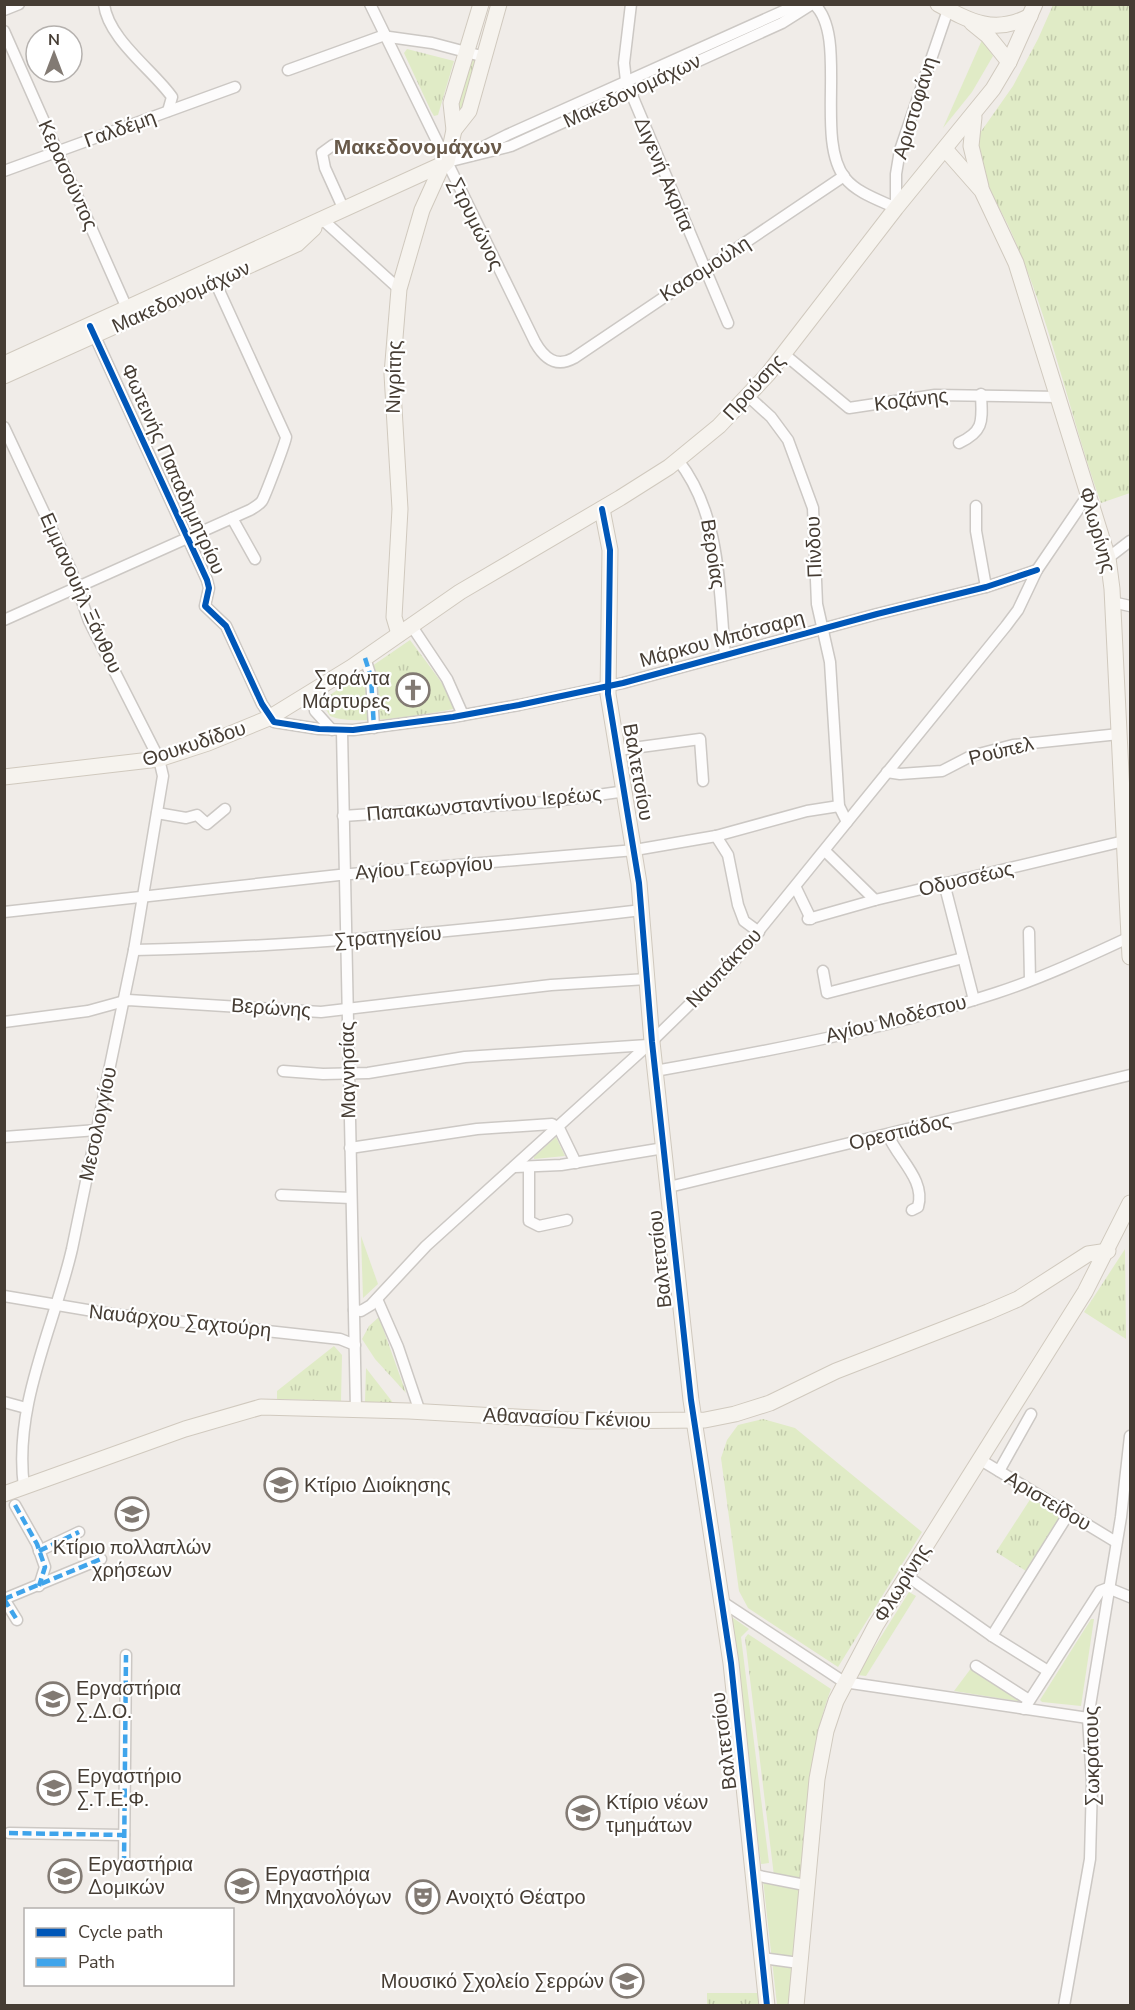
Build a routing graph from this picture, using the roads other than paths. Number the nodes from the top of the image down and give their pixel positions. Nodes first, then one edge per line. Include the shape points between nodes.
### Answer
1 (19, 4) edge
2 (104, 4) edge
3 (370, 4) edge
4 (481, 4) edge
5 (499, 4) edge
6 (632, 4) edge
7 (799, 4) edge
8 (813, 4) edge
9 (945, 6) edge
10 (4, 10) edge
11 (1033, 10) edge
12 (964, 18) junction
13 (4, 31) edge
14 (385, 36) junction
15 (467, 52) junction
16 (485, 57) junction
17 (1009, 62) junction
18 (288, 70) dead end
19 (628, 86) junction
20 (235, 87) dead end
21 (168, 111) junction
22 (976, 111) junction
23 (454, 130) junction
24 (333, 145) dead end
25 (945, 148) junction
26 (58, 152) junction
27 (445, 163) junction
28 (4, 171) edge
29 (844, 176) junction
30 (982, 191) junction
31 (896, 208) junction
32 (344, 210) junction
33 (320, 221) junction
34 (705, 270) junction
35 (213, 277) junction
36 (399, 289) junction
37 (129, 314) junction
38 (728, 323) dead end
39 (93, 330) junction
40 (784, 354) junction
41 (565, 362) joint
42 (4, 364) edge
43 (4, 376) edge
44 (981, 394) junction
45 (749, 397) junction
46 (1058, 397) junction
47 (4, 427) edge
48 (959, 443) dead end
49 (678, 460) junction
50 (1088, 495) junction
51 (976, 506) dead end
52 (603, 509) junction
53 (232, 518) junction
54 (187, 537) junction
55 (1131, 541) edge
56 (1108, 558) junction
57 (255, 559) dead end
58 (1037, 570) junction
59 (77, 586) junction
60 (986, 587) junction
61 (1112, 602) junction
62 (1131, 606) edge
63 (4, 620) edge
64 (821, 628) junction
65 (405, 629) junction
66 (725, 655) junction
67 (365, 658) junction
68 (608, 686) junction
69 (314, 691) junction
70 (463, 715) junction
71 (269, 718) junction
72 (374, 728) junction
73 (337, 731) junction
74 (1119, 734) junction
75 (618, 750) junction
76 (159, 759) junction
77 (887, 772) junction
78 (4, 777) edge
79 (704, 781) dead end
80 (626, 791) junction
81 (839, 806) junction
82 (225, 809) dead end
83 (157, 813) junction
84 (343, 816) junction
85 (848, 822) junction
86 (716, 836) junction
87 (1124, 841) junction
88 (635, 850) junction
89 (825, 851) junction
90 (344, 874) junction
91 (944, 884) junction
92 (796, 888) junction
93 (143, 896) junction
94 (875, 900) junction
95 (642, 910) junction
96 (4, 912) edge
97 (759, 932) junction
98 (1029, 932) dead end
99 (1130, 937) edge
100 (345, 941) junction
101 (134, 950) junction
102 (1131, 957) edge
103 (963, 958) junction
104 (823, 971) dead end
105 (647, 979) junction
106 (1030, 980) junction
107 (974, 1000) junction
108 (124, 1001) junction
109 (346, 1008) junction
110 (4, 1022) edge
111 (650, 1043) junction
112 (283, 1071) dead end
113 (655, 1071) junction
114 (348, 1074) junction
115 (1131, 1075) edge
116 (559, 1128) junction
117 (97, 1130) junction
118 (888, 1135) junction
119 (4, 1137) edge
120 (350, 1148) junction
121 (664, 1148) junction
122 (576, 1163) junction
123 (515, 1167) junction
124 (529, 1168) junction
125 (669, 1187) junction
126 (281, 1195) dead end
127 (351, 1198) junction
128 (912, 1210) dead end
129 (1129, 1213) edge
130 (567, 1220) dead end
131 (1108, 1251) junction
132 (4, 1296) edge
133 (377, 1299) junction
134 (58, 1306) junction
135 (354, 1310) junction
136 (355, 1345) junction
137 (4, 1402) edge
138 (26, 1408) junction
139 (356, 1410) junction
140 (420, 1412) junction
141 (1031, 1414) dead end
142 (693, 1421) junction
143 (1131, 1436) edge
144 (980, 1459) junction
145 (999, 1471) junction
146 (1129, 1472) edge
147 (24, 1487) junction
148 (10, 1500) edge
149 (1069, 1514) junction
150 (79, 1532) dead end
151 (1116, 1542) junction
152 (39, 1551) junction
153 (100, 1559) dead end
154 (907, 1576) junction
155 (39, 1586) junction
156 (1108, 1588) junction
157 (1131, 1598) edge
158 (4, 1599) edge
159 (721, 1601) junction
160 (17, 1620) dead end
161 (992, 1636) junction
162 (126, 1655) dead end
163 (976, 1666) dead end
164 (1048, 1671) junction
165 (844, 1682) junction
166 (1026, 1705) junction
167 (1088, 1718) junction
168 (9, 1833) dead end
169 (124, 1835) junction
170 (124, 1865) dead end
171 (754, 1875) junction
172 (805, 1885) junction
173 (762, 1958) junction
174 (799, 1963) junction
175 (767, 2006) edge
176 (796, 2006) edge
177 (1064, 2006) edge

1 - 10 street
2 - 21 street via 124,42 171,95
3 - 14 street, Στρυμώνος
4 - 15 street, Νιγρίτης
5 - 16 street, Νιγρίτης
6 - 19 street via 624,63
7 - 19 street
8 - 19 street, Μακεδονομάχων via 782,23
8 - 29 street via 823,15 827,31 835,148
9 - 12 street
9 - 31 street, Αριστοφάνη via 900,150
11 - 12 street via 1003,26
11 - 17 street, Προύσης
12 - 17 street via 988,36
13 - 26 street, Κερασούντος
14 - 15 street
14 - 18 street
14 - 27 street, Στρυμώνος
15 - 16 street
15 - 23 street, Νιγρίτης via 451,104
16 - 23 street, Νιγρίτης via 469,111
17 - 22 street, Προύσης
19 - 27 street, Μακεδονομάχων
19 - 34 street, Διγενή Ακρίτα
20 - 21 street, Γαλδέμη
21 - 26 street, Γαλδέμη
22 - 25 street, Προύσης
22 - 30 street, Φλωρίνης via 971,146
23 - 27 street, Νιγρίτης
24 - 32 street via 322,153
25 - 30 street, Φλωρίνης
25 - 31 street, Προύσης
26 - 28 street, Γαλδέμη
26 - 37 street, Κερασούντος
27 - 32 street, Μακεδονομάχων
27 - 36 street, Νιγρίτης via 416,225
27 - 41 street, Στρυμώνος via 538,348 552,362
29 - 31 street via 863,192
29 - 34 street, Κασομούλη
30 - 46 street, Φλωρίνης via 1021,274
31 - 40 street, Προύσης
32 - 33 street, Μακεδονομάχων
33 - 35 street, Μακεδονομάχων via 302,241
33 - 36 street
34 - 38 street, Διγενή Ακρίτα
34 - 41 street, Κασομούλη
35 - 37 street, Μακεδονομάχων
35 - 53 street via 286,437 285,448 261,502
36 - 65 street, Νιγρίτης via 392,392 400,509 394,617
37 - 39 street, Μακεδονομάχων
39 - 42 street, Μακεδονομάχων
39 - 43 street, Μακεδονομάχων
39 - 54 street, Φωτεινής Παπαδημητρίου
40 - 44 street, Κοζάνης via 847,407 911,397
40 - 45 street, Προύσης
44 - 46 street, Κοζάνης
44 - 48 street via 980,429
45 - 49 street, Προύσης
45 - 64 street, Πίνδου via 788,440 811,499
46 - 50 street, Φλωρίνης
47 - 59 street, Εμμανουήλ Ξάνθου
49 - 52 street, Προύσης
49 - 66 street, Βεροίας via 696,486 711,532
50 - 56 street, Φλωρίνης
50 - 58 street
51 - 60 street via 976,531
52 - 65 street, Προύσης via 460,592
52 - 68 street, Βαλτετσίου via 610,558
53 - 54 street
53 - 57 street
54 - 59 street
54 - 71 street, Φωτεινής Παπαδημητρίου via 208,585 204,606 226,626
55 - 56 street
56 - 61 street, Φλωρίνης
58 - 60 street, Μάρκου Μπότσαρη
58 - 77 street, Ναυπάκτου via 1018,610
59 - 63 street
59 - 76 street, Εμμανουήλ Ξάνθου via 89,621
60 - 64 street, Μάρκου Μπότσαρη
61 - 62 street
61 - 74 street, Φλωρίνης
64 - 66 street, Μάρκου Μπότσαρη
64 - 81 street, Πίνδου via 830,662
65 - 67 street, Προύσης
65 - 70 street via 447,679
66 - 68 street, Μάρκου Μπότσαρη
67 - 69 street, Θουκυδίδου
67 - 72 street via 371,677
68 - 70 street, Μάρκου Μπότσαρη
68 - 75 street, Βαλτετσίου
69 - 71 street, Θουκυδίδου
69 - 73 street via 315,711
70 - 72 street, Μάρκου Μπότσαρη
71 - 73 street, Μάρκου Μπότσαρη
71 - 76 street, Θουκυδίδου via 208,744
72 - 73 street, Μάρκου Μπότσαρη
73 - 84 street, Μαγνησίας
74 - 77 street, Ρούπελ via 998,748 942,771
74 - 87 street, Φλωρίνης
75 - 79 street via 700,740
75 - 80 street, Βαλτετσίου
76 - 78 street, Θουκυδίδου
76 - 83 street, Μεσολογγίου via 163,776
77 - 85 street, Ναυπάκτου
80 - 84 street, Παπακωνσταντίνου Ιερέως via 548,802
80 - 88 street, Βαλτετσίου
81 - 85 street, Πίνδου
81 - 86 street, Αγίου Γεωργίου
82 - 83 street via 207,824 197,815 186,818
83 - 93 street, Μεσολογγίου
84 - 90 street, Μαγνησίας
85 - 89 street, Ναυπάκτου
86 - 88 street, Αγίου Γεωργίου
86 - 97 street via 728,855 744,921
87 - 91 street, Οδυσσέως
87 - 99 street, Φλωρίνης
88 - 90 street, Αγίου Γεωργίου
88 - 95 street, Βαλτετσίου
89 - 92 street, Ναυπάκτου
89 - 94 street
90 - 93 street, Αγίου Γεωργίου
90 - 100 street, Μαγνησίας
91 - 94 street, Οδυσσέως
91 - 103 street
92 - 94 street, Οδυσσέως via 810,919
92 - 97 street, Ναυπάκτου
93 - 96 street, Αγίου Γεωργίου
93 - 101 street, Μεσολογγίου
95 - 100 street, Στρατηγείου
95 - 105 street, Βαλτετσίου
97 - 111 street, Ναυπάκτου
98 - 106 street
99 - 102 street, Φλωρίνης
99 - 106 street, Αγίου Μοδέστου
100 - 101 street, Στρατηγείου
100 - 109 street, Μαγνησίας
101 - 108 street, Μεσολογγίου
103 - 104 street via 827,993
103 - 107 street
105 - 109 street, Βερώνης via 550,985
105 - 111 street, Βαλτετσίου
106 - 107 street, Αγίου Μοδέστου
107 - 113 street, Αγίου Μοδέστου via 854,1031
108 - 109 street, Βερώνης via 150,999 315,1012
108 - 110 street, Βερώνης via 64,1015
108 - 117 street, Μεσολογγίου
109 - 114 street, Μαγνησίας
111 - 113 street, Βαλτετσίου
111 - 114 street via 483,1055
111 - 116 street, Ναυπάκτου
112 - 114 street
113 - 121 street, Βαλτετσίου
114 - 120 street, Μαγνησίας
115 - 118 street, Ορεστιάδος
116 - 120 street via 545,1124 488,1128
116 - 122 street
116 - 123 street, Ναυπάκτου
117 - 119 street
117 - 134 street, Μεσολογγίου
118 - 125 street, Ορεστιάδος
118 - 128 street via 922,1195 918,1207
120 - 127 street, Μαγνησίας
121 - 122 street
121 - 125 street, Βαλτετσίου
122 - 124 street
123 - 124 street
123 - 133 street, Ναυπάκτου via 426,1246
124 - 130 street via 529,1221 539,1226
125 - 142 street, Βαλτετσίου
126 - 127 street
127 - 135 street, Μαγνησίας
129 - 131 street, Φλωρίνης
131 - 142 street, Αθανασίου Γκένιου via 1088,1254 1018,1299 836,1371 770,1403
131 - 144 street, Φλωρίνης
132 - 134 street, Ναυάρχου Σαχτούρη
133 - 135 street, Ναυπάκτου via 363,1310
133 - 140 street
134 - 136 street, Ναυάρχου Σαχτούρη via 340,1339
134 - 138 street, Μεσολογγίου
135 - 136 street, Μαγνησίας
136 - 139 street, Μαγνησίας
137 - 138 street
138 - 147 street, Μεσολογγίου
139 - 140 street, Αθανασίου Γκένιου
139 - 147 street, Αθανασίου Γκένιου via 261,1407 242,1411
140 - 142 street, Αθανασίου Γκένιου via 556,1420
141 - 145 street
142 - 159 street, Βαλτετσίου
143 - 146 street, Σωκράτους
144 - 145 street, Αριστείδου
144 - 154 street, Φλωρίνης
145 - 149 street, Αριστείδου
146 - 151 street, Σωκράτους
147 - 148 street, Αθανασίου Γκένιου
148 - 152 street
149 - 151 street, Αριστείδου
149 - 161 street
150 - 152 street
151 - 156 street, Σωκράτους
152 - 155 street via 45,1567
153 - 155 street
154 - 161 street
154 - 165 street, Φλωρίνης
155 - 158 street
156 - 157 street
156 - 164 street via 1100,1591
156 - 167 street, Σωκράτους
158 - 160 street
159 - 165 street
159 - 171 street, Βαλτετσίου
161 - 164 street
162 - 169 street
163 - 166 street
164 - 166 street
165 - 166 street
165 - 172 street, Φλωρίνης via 822,1747
166 - 167 street
167 - 177 street, Σωκράτους via 1091,1852
168 - 169 street
169 - 170 street
171 - 172 street
171 - 173 street, Βαλτετσίου
172 - 174 street, Φλωρίνης
173 - 174 street
173 - 175 street, Βαλτετσίου
174 - 176 street, Φλωρίνης

